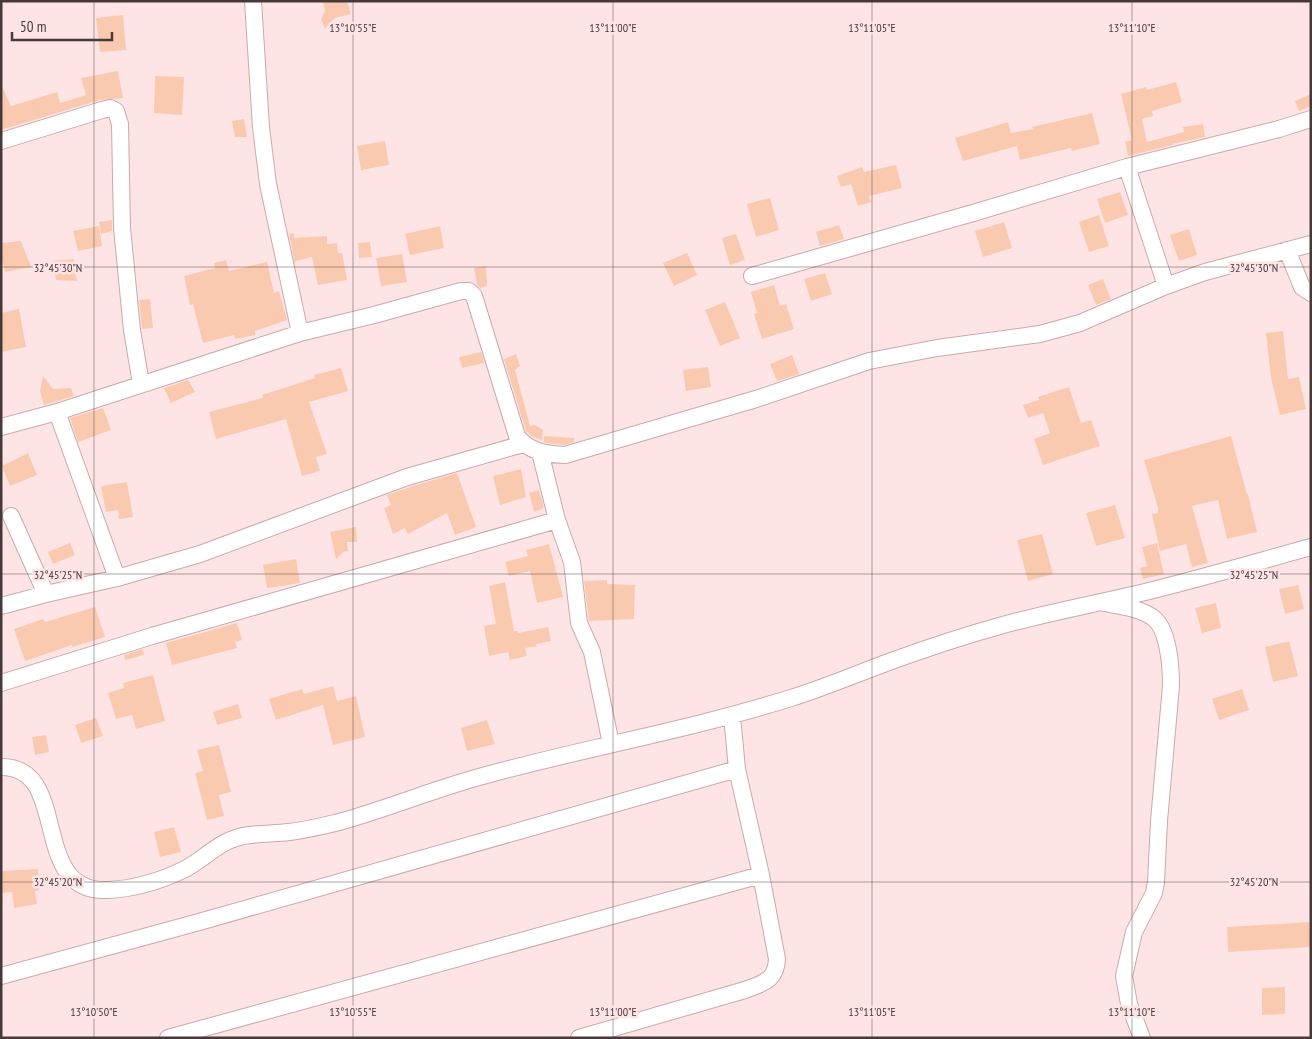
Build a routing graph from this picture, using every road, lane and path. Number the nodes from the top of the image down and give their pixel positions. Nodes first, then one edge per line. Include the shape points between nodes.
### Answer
1 (254, 1) edge
2 (1311, 119) edge
3 (1, 141) edge
4 (1127, 167) junction
5 (1311, 244) edge
6 (1287, 250) junction
7 (752, 276) dead end
8 (1166, 286) junction
9 (1311, 293) edge
10 (300, 333) junction
11 (141, 384) junction
12 (57, 412) junction
13 (1, 427) edge
14 (522, 444) junction
15 (540, 452) junction
16 (11, 516) dead end
17 (558, 520) junction
18 (1311, 548) edge
19 (117, 578) junction
20 (46, 594) junction
21 (1099, 602) junction
22 (1, 606) edge
23 (1, 683) edge
24 (732, 716) junction
25 (611, 744) junction
26 (1, 767) edge
27 (737, 769) junction
28 (761, 875) junction
29 (1, 976) edge
30 (168, 1038) edge
31 (578, 1038) edge
32 (1142, 1038) edge

1 - 10 street via 261,127 268,184
2 - 4 street
3 - 11 street via 102,110 110,108 116,111 120,124 122,228
4 - 7 street
4 - 8 street
5 - 6 street
6 - 8 street
6 - 9 street via 1302,287
8 - 15 street via 1080,323 1040,334 869,361 756,399 565,455
10 - 11 street
10 - 14 street via 469,291 478,305 512,425
11 - 12 street
12 - 13 street
12 - 19 street
14 - 15 street
14 - 19 street via 407,477 267,531
15 - 17 street
16 - 20 street
17 - 23 street via 152,636
17 - 25 street via 572,562 579,623 592,652
18 - 21 street
19 - 20 street
20 - 22 street
21 - 24 street via 943,643 796,697
21 - 32 street via 1144,612 1155,618 1168,649 1171,666 1156,882 1154,893 1134,932 1124,976 1129,1004
24 - 25 street
24 - 27 street
25 - 26 street via 486,775 306,830 235,838 184,870 141,885 102,890 86,887 67,871 55,847 47,808 36,785 24,772
27 - 28 street
27 - 29 street
28 - 30 street
28 - 31 street via 777,959 770,979 745,990

